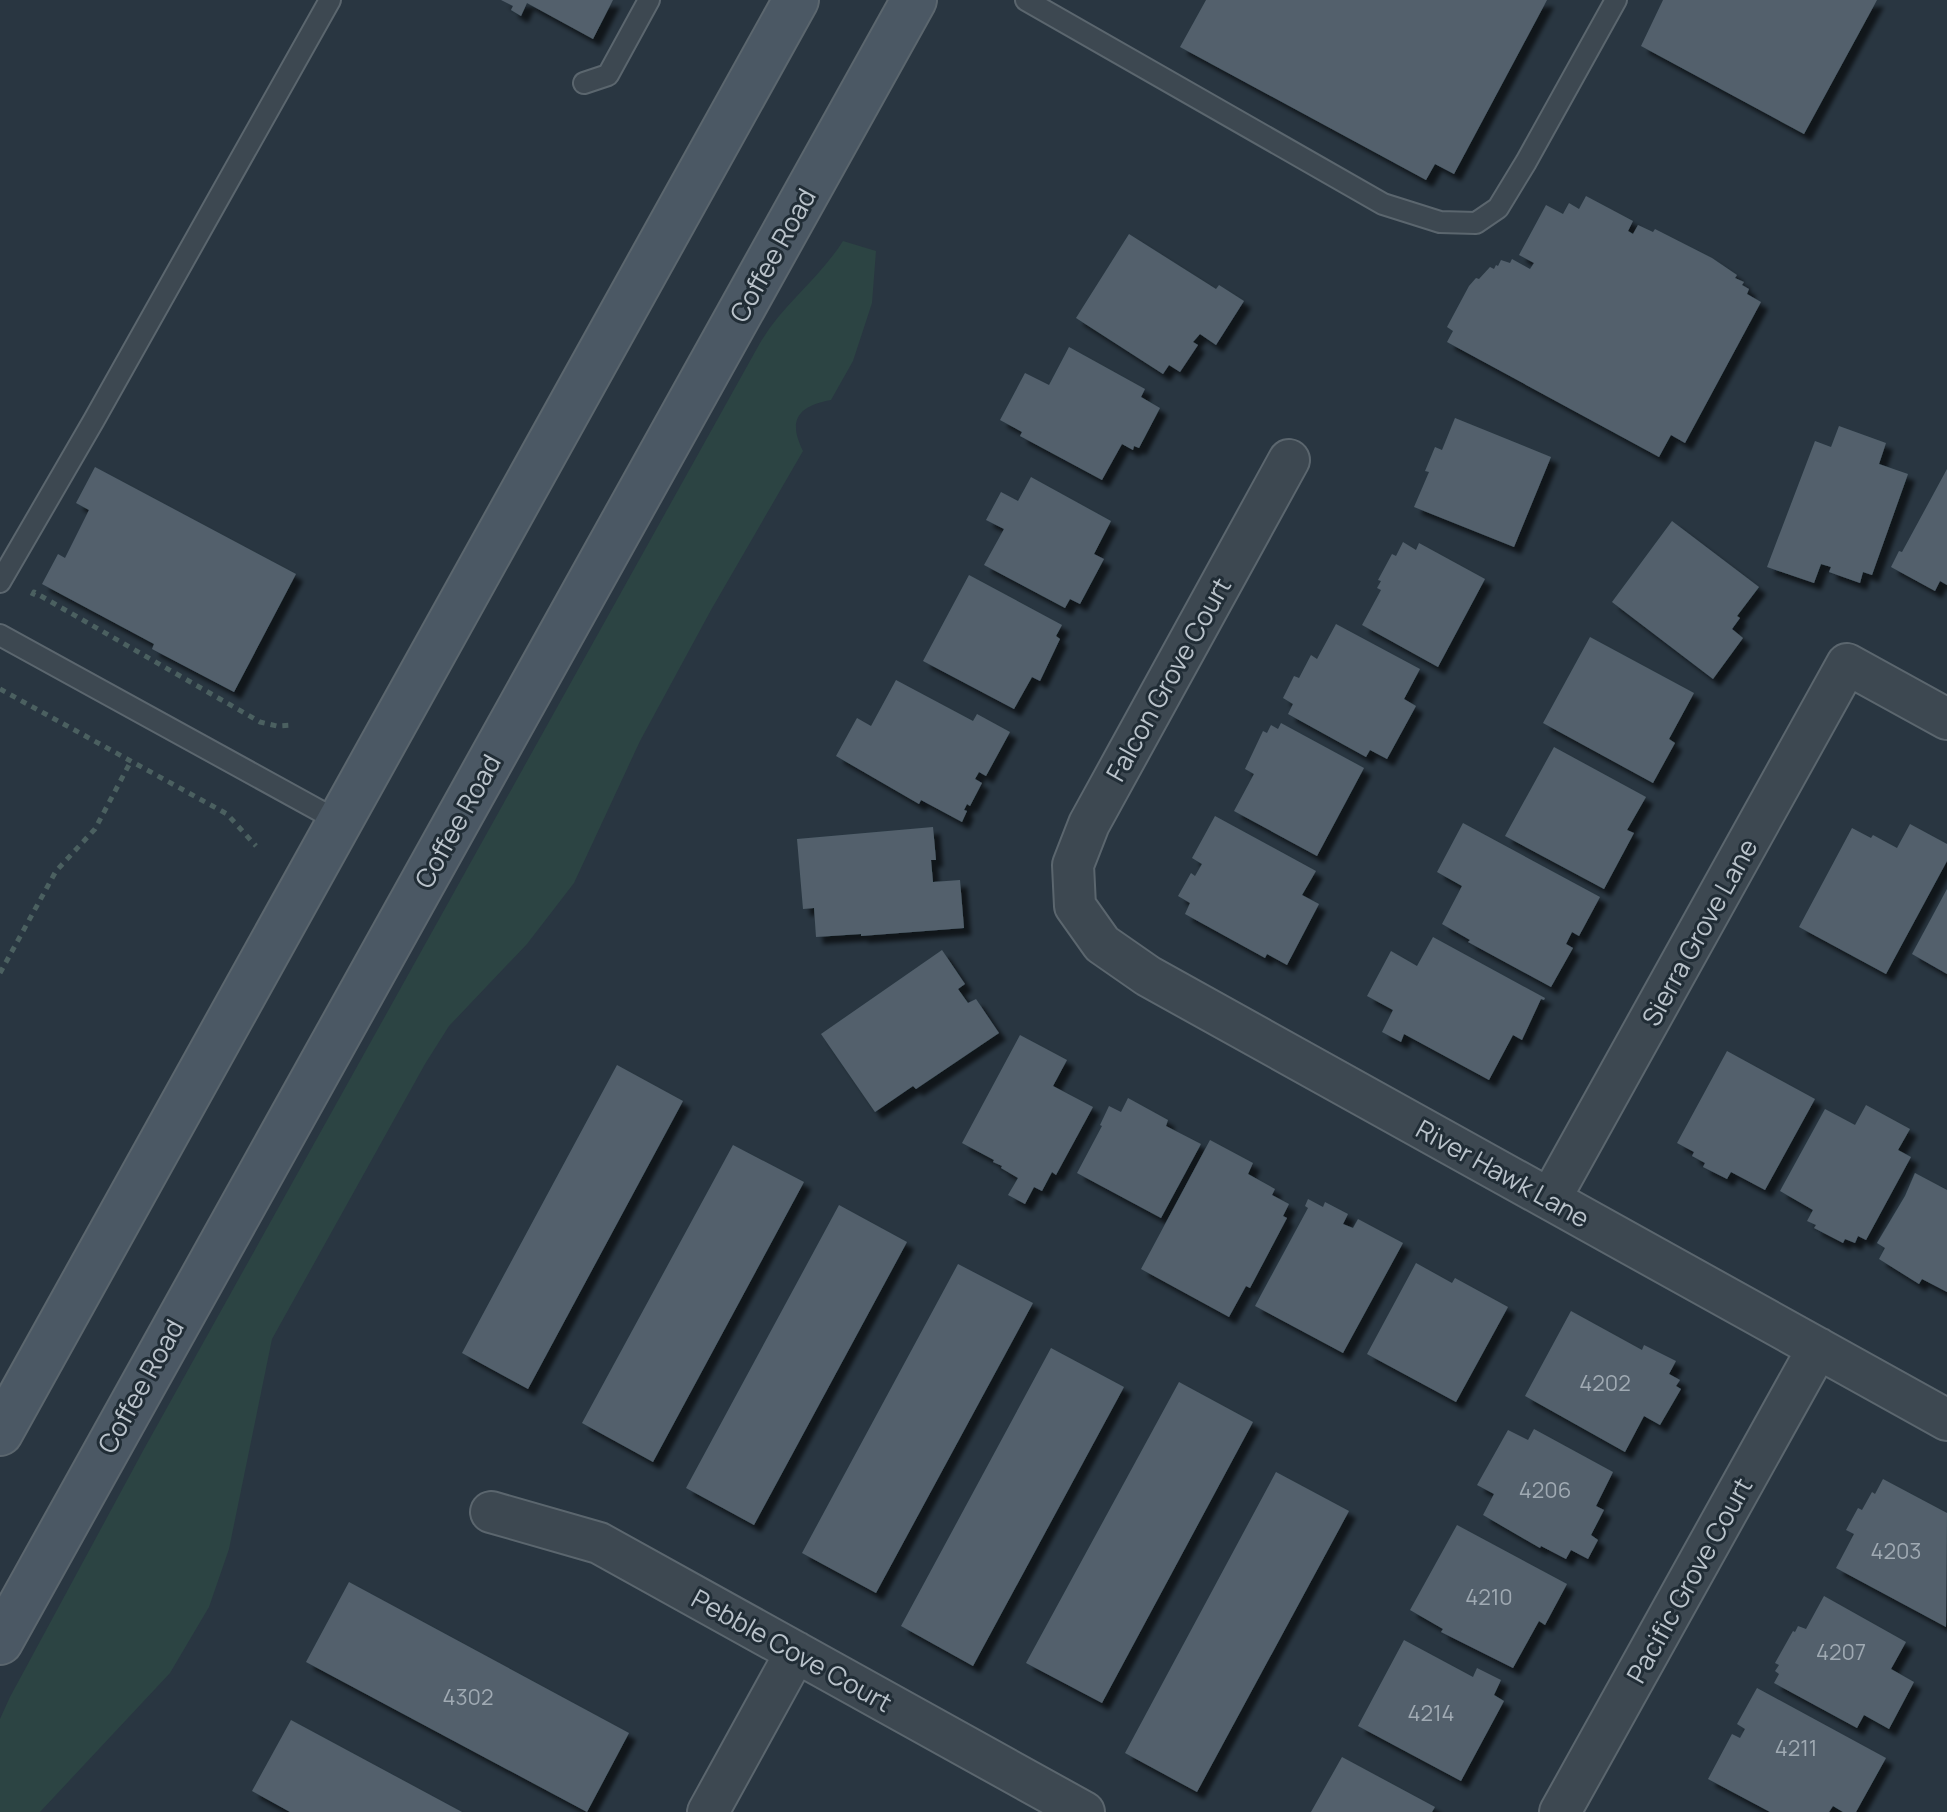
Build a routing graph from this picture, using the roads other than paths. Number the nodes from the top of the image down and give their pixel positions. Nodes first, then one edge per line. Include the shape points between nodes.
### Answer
1 (330, 0) edge
2 (649, 0) edge
3 (796, 0) edge
4 (914, 0) edge
5 (1026, 0) edge
6 (1616, 0) edge
7 (584, 83) dead end
8 (1289, 460) dead end
9 (0, 582) edge
10 (3, 637) edge
11 (1947, 719) edge
12 (340, 822) junction
13 (1075, 906) joint
14 (1550, 1199) junction
15 (1818, 1348) junction
16 (1947, 1420) edge
17 (0, 1433) edge
18 (491, 1512) dead end
19 (0, 1642) edge
20 (796, 1652) junction
21 (708, 1812) edge
22 (1084, 1812) edge
23 (1560, 1812) edge

1 - 9 lane
2 - 7 lane via 608,75
3 - 12 main road
4 - 19 main road, Coffee Road
5 - 6 lane via 1383,204 1440,222 1476,223 1498,208
8 - 13 street, Falcon Grove Court via 1089,824 1073,865
10 - 12 lane
11 - 14 street, Sierra Grove Lane via 1847,664
12 - 17 main road
13 - 14 street, River Hawk Lane via 1102,944 1148,976
14 - 15 street, River Hawk Lane
15 - 16 street, River Hawk Lane
15 - 23 street, Pacific Grove Court
18 - 20 street, Pebble Cove Court via 599,1543
20 - 21 street
20 - 22 street, Pebble Cove Court

